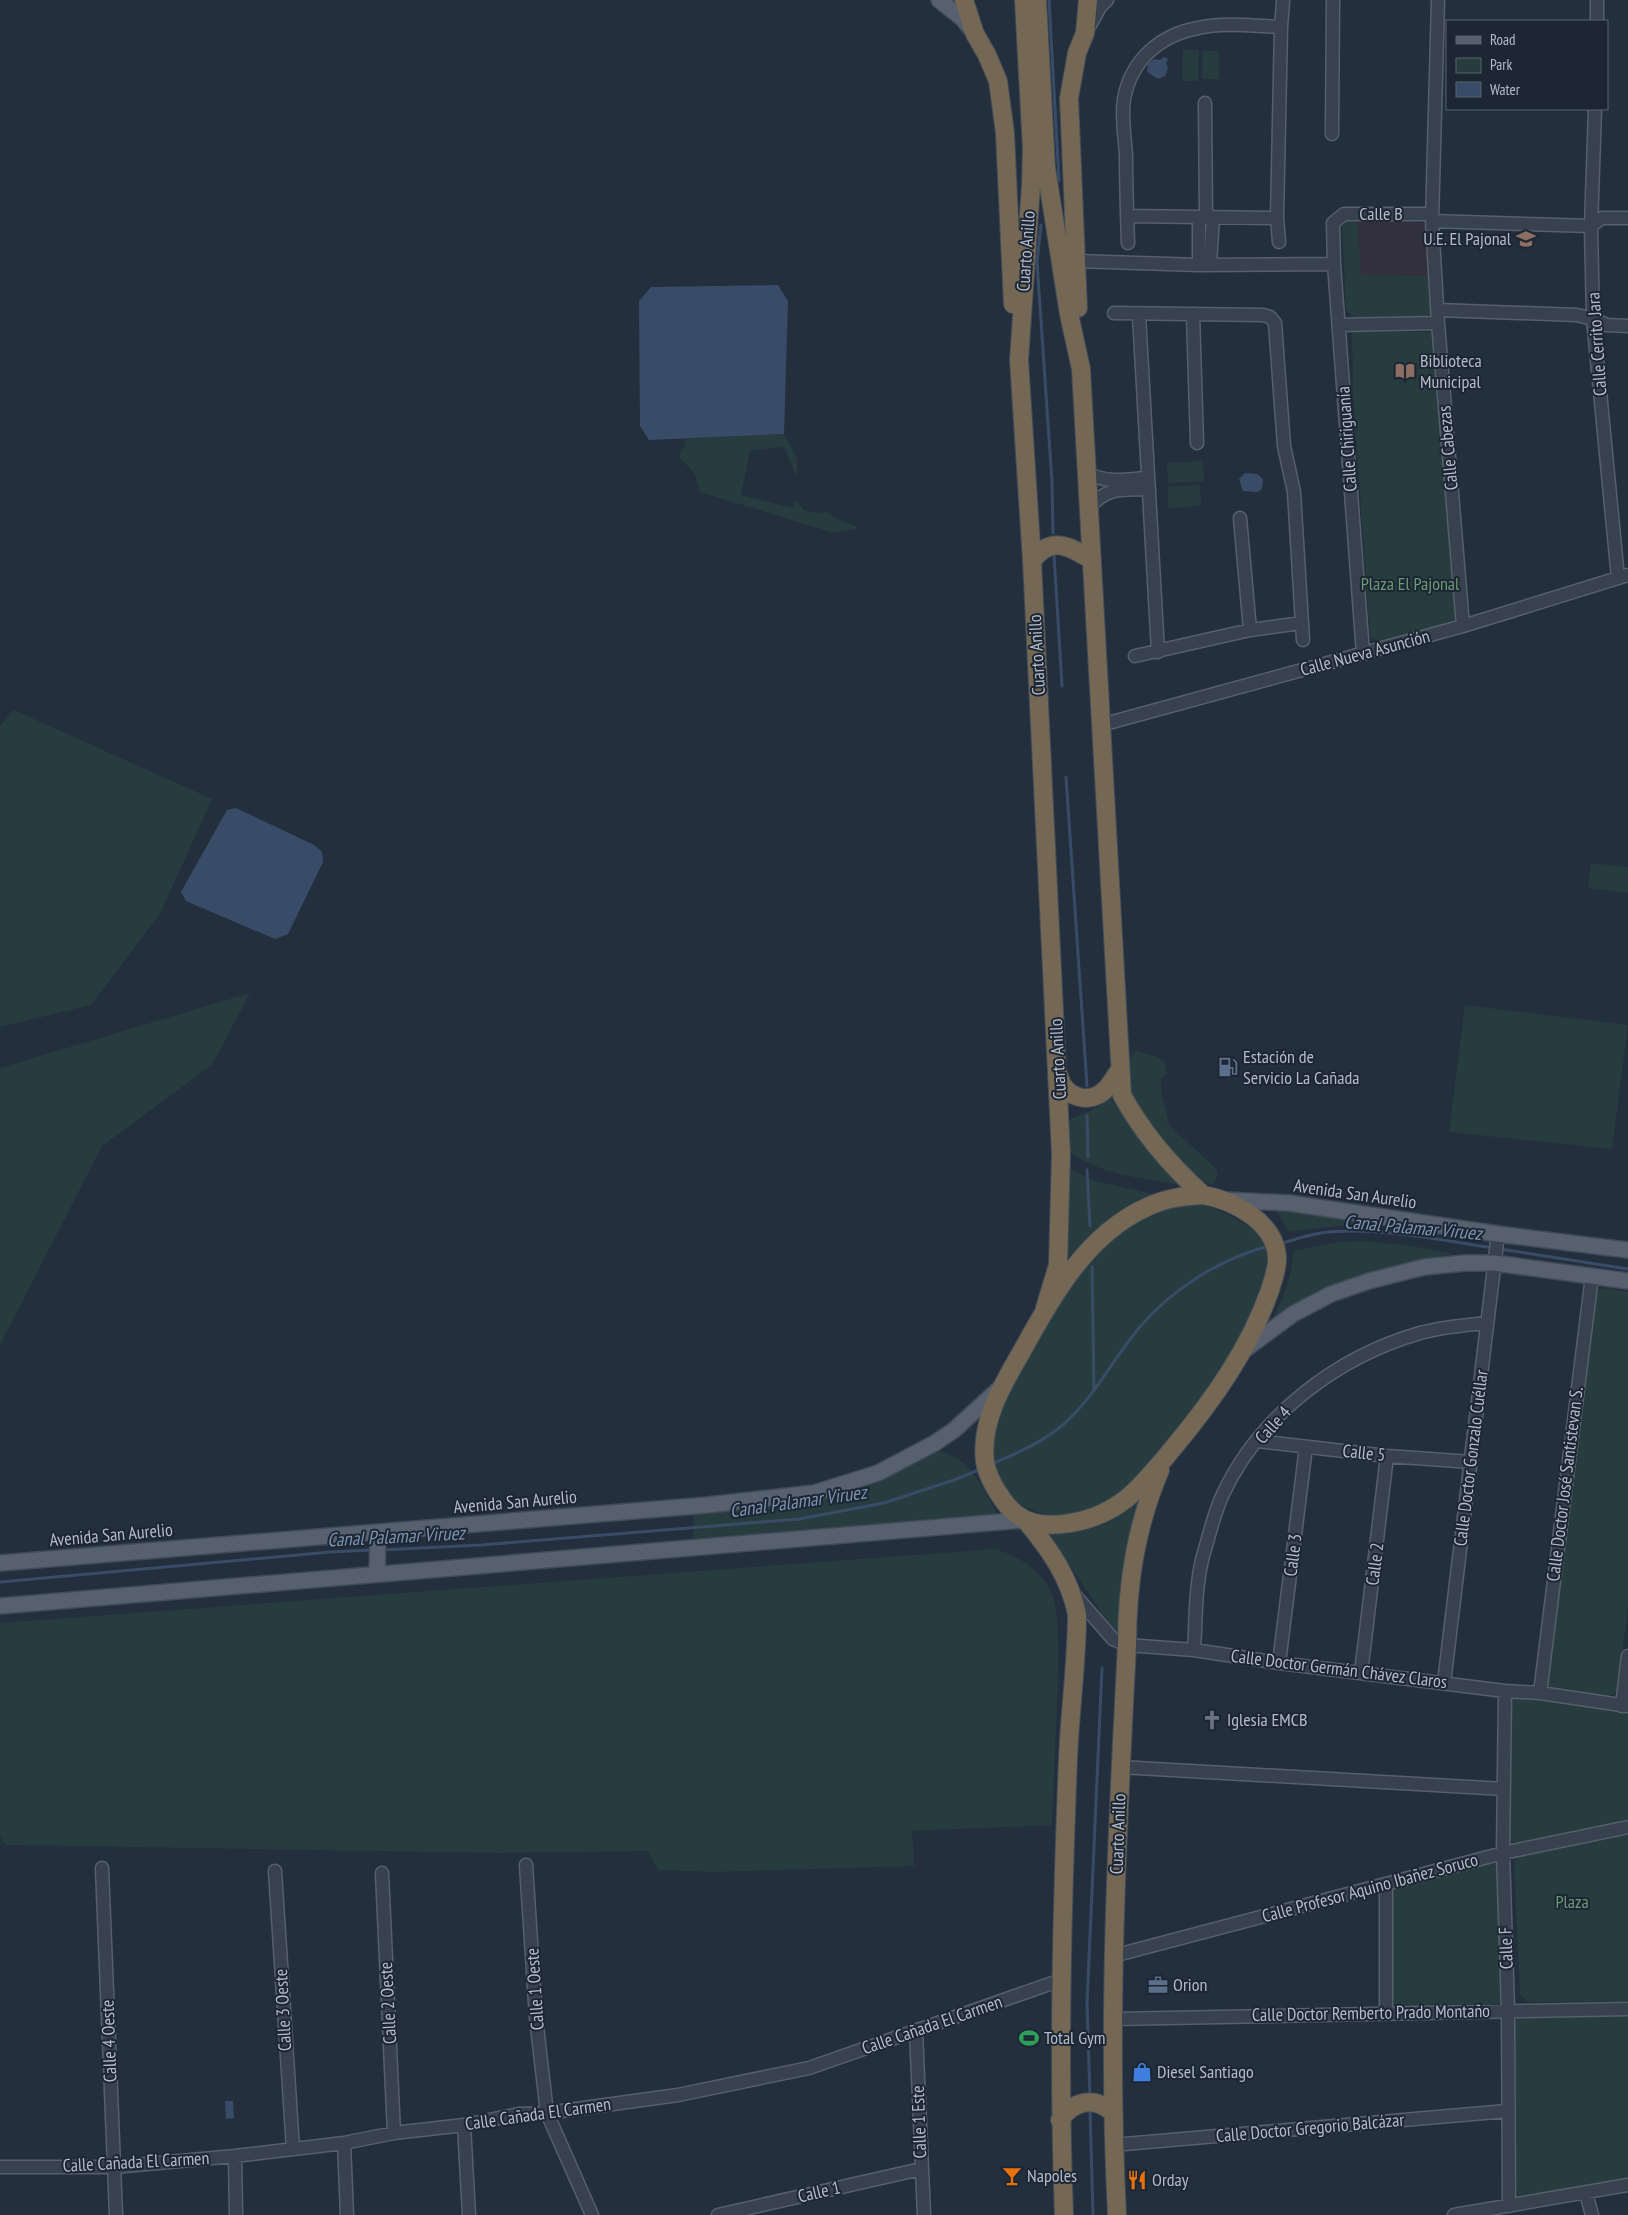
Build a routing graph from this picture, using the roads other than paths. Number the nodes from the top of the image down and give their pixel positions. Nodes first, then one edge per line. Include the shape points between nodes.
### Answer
1 (939, 0) edge
2 (964, 0) edge
3 (1024, 0) edge
4 (1037, 0) edge
5 (1088, 0) edge
6 (1106, 0) edge
7 (1333, 0) edge
8 (1438, 0) edge
9 (1597, 0) edge
10 (1283, 2) dead end
11 (1597, 20) edge
12 (1281, 27) junction
13 (1085, 33) junction
14 (975, 34) junction
15 (1205, 103) dead end
16 (1595, 110) edge
17 (1332, 134) dead end
18 (1128, 216) junction
19 (1206, 217) junction
20 (1277, 218) junction
21 (1432, 218) junction
22 (1628, 218) edge
23 (1333, 223) joint
24 (1591, 226) junction
25 (1279, 242) dead end
26 (1128, 243) dead end
27 (1076, 261) junction
28 (1334, 264) junction
29 (1204, 265) junction
30 (1438, 310) junction
31 (1114, 313) dead end
32 (1193, 314) junction
33 (1138, 315) junction
34 (1593, 319) junction
35 (1438, 323) junction
36 (1339, 325) junction
37 (1628, 326) edge
38 (1019, 360) junction
39 (1081, 369) junction
40 (1197, 443) dead end
41 (1087, 466) junction
42 (1148, 483) junction
43 (1089, 508) junction
44 (1240, 518) dead end
45 (1092, 560) junction
46 (1032, 561) junction
47 (1623, 577) edge
48 (1301, 623) junction
49 (1463, 626) junction
50 (1250, 630) junction
51 (1303, 640) dead end
52 (1158, 652) junction
53 (1363, 654) junction
54 (1135, 656) dead end
55 (1101, 725) junction
56 (1120, 1070) junction
57 (1059, 1076) junction
58 (1202, 1195) junction
59 (1225, 1200) junction
60 (1497, 1237) junction
61 (1628, 1250) edge
62 (1495, 1260) junction
63 (1592, 1276) junction
64 (1628, 1281) edge
65 (1045, 1308) junction
66 (1487, 1322) junction
67 (1242, 1352) junction
68 (1002, 1386) junction
69 (1257, 1441) junction
70 (1306, 1447) junction
71 (1387, 1456) junction
72 (1165, 1458) junction
73 (1471, 1462) junction
74 (1026, 1521) junction
75 (377, 1536) junction
76 (0, 1563) edge
77 (378, 1568) junction
78 (1072, 1592) junction
79 (0, 1606) edge
80 (1127, 1645) junction
81 (1194, 1650) junction
82 (1628, 1656) edge
83 (1279, 1663) junction
84 (1361, 1673) junction
85 (1444, 1683) junction
86 (1505, 1691) junction
87 (1540, 1692) junction
88 (1625, 1706) edge
89 (1120, 1767) junction
90 (1504, 1789) junction
91 (1628, 1827) edge
92 (1503, 1853) junction
93 (526, 1864) dead end
94 (102, 1868) dead end
95 (275, 1870) dead end
96 (382, 1873) dead end
97 (1386, 1884) junction
98 (1113, 1956) junction
99 (1061, 1980) junction
100 (1628, 2009) edge
101 (1508, 2010) junction
102 (1386, 2014) junction
103 (1114, 2019) junction
104 (916, 2030) junction
105 (1113, 2082) junction
106 (1060, 2091) junction
107 (1086, 2100) junction
108 (1507, 2111) junction
109 (547, 2113) junction
110 (1113, 2113) junction
111 (1060, 2120) junction
112 (464, 2124) junction
113 (394, 2133) junction
114 (344, 2143) junction
115 (1113, 2145) junction
116 (293, 2149) junction
117 (234, 2156) junction
118 (0, 2167) edge
119 (114, 2168) junction
120 (921, 2169) junction
121 (1628, 2185) edge
122 (1586, 2193) junction
123 (1509, 2206) junction
124 (1486, 2212) edge
125 (116, 2215) edge
126 (236, 2215) edge
127 (347, 2215) edge
128 (469, 2215) edge
129 (592, 2215) edge
130 (718, 2215) edge
131 (924, 2215) edge
132 (1064, 2215) edge
133 (1117, 2215) edge
134 (1454, 2215) edge
135 (1592, 2215) edge

1 - 14 main road
2 - 14 highway
3 - 38 highway, Cuarto Anillo via 1032,149
4 - 39 highway, Cuarto Anillo via 1046,168
5 - 13 highway
6 - 13 street
7 - 17 street
8 - 21 street, Calle Cabezas
9 - 11 street
10 - 12 street
12 - 18 street via 1199,27 1164,38 1149,51 1137,66 1124,100
12 - 20 street
13 - 27 highway via 1077,53 1069,98
14 - 38 highway via 998,81 1005,132
15 - 19 street
16 - 24 street, Calle Cerrito Jara
18 - 19 street
18 - 26 street
19 - 20 street
19 - 29 street
20 - 25 street
21 - 23 street, Calle B via 1344,214
21 - 24 street, Calle B
21 - 30 street, Calle Cabezas
22 - 24 street, Calle B via 1602,218
23 - 28 street, Calle Chiriguanía
24 - 34 street, Calle Cerrito Jara
27 - 29 street
27 - 39 highway
28 - 29 street
28 - 36 street, Calle Chiriguanía
30 - 34 street via 1577,315
30 - 35 street, Calle Cabezas
31 - 33 street
32 - 33 street
32 - 40 street
32 - 48 street via 1263,315 1275,323 1284,446 1294,492
33 - 42 street
34 - 37 street via 1607,325
34 - 47 street, Calle Cerrito Jara
35 - 36 street
35 - 49 street, Calle Cabezas
36 - 53 street, Calle Chiriguanía
38 - 46 highway, Cuarto Anillo
39 - 41 highway, Cuarto Anillo
41 - 42 street via 1088,473 1097,478
41 - 43 highway, Cuarto Anillo
42 - 43 street via 1111,490 1097,498
42 - 52 street
43 - 45 highway, Cuarto Anillo
44 - 50 street
45 - 46 highway via 1064,545 1050,546
45 - 55 highway, Cuarto Anillo
46 - 57 highway, Cuarto Anillo
47 - 49 street, Calle Nueva Asunción
48 - 50 street
48 - 51 street
49 - 53 street, Calle Nueva Asunción
50 - 52 street
52 - 54 street
53 - 55 street, Calle Nueva Asunción
55 - 56 highway, Cuarto Anillo
56 - 57 highway via 1105,1090 1087,1098 1068,1093 1061,1086
56 - 58 highway, Cuarto Anillo via 1122,1095 1134,1118 1149,1139
57 - 65 highway, Cuarto Anillo via 1058,1265
58 - 59 highway
58 - 65 highway via 1172,1197 1146,1207 1123,1222 1079,1262
59 - 60 main road, Avenida San Aurelio via 1289,1203
59 - 67 highway via 1257,1220 1275,1246 1277,1264 1264,1308
60 - 61 main road, Avenida San Aurelio
60 - 62 street, Calle Doctor Gonzalo Cuéllar
62 - 63 main road
62 - 66 street, Calle Doctor Gonzalo Cuéllar
62 - 67 main road via 1424,1267 1331,1294 1293,1314
63 - 64 main road
63 - 87 street, Calle Doctor José Santistevan S.
65 - 68 highway
66 - 69 street, Calle 4 via 1422,1333 1359,1357 1304,1393
66 - 73 street, Calle Doctor Gonzalo Cuéllar
67 - 72 highway via 1211,1399
68 - 74 highway via 992,1409 985,1463 1004,1502
68 - 75 main road, Avenida San Aurelio via 971,1416 935,1443 878,1473 814,1493
69 - 70 street, Calle 5
69 - 81 street, Calle 4 via 1223,1495 1202,1558
70 - 71 street, Calle 5
70 - 83 street, Calle 3
71 - 73 street, Calle 5
71 - 84 street, Calle 2
72 - 74 highway via 1127,1498 1107,1512 1061,1525
72 - 80 highway, Cuarto Anillo via 1150,1494 1131,1568
73 - 85 street, Calle Doctor Gonzalo Cuéllar
74 - 77 main road
74 - 78 highway via 1060,1567
75 - 76 main road, Avenida San Aurelio
75 - 77 main road
77 - 79 main road
78 - 80 street, Calle Doctor Germán Chávez Claros via 1113,1639
78 - 99 highway via 1077,1634 1068,1755
80 - 81 street, Calle Doctor Germán Chávez Claros
80 - 89 highway, Cuarto Anillo
81 - 83 street, Calle Doctor Germán Chávez Claros
82 - 88 street
83 - 84 street, Calle Doctor Germán Chávez Claros
84 - 85 street, Calle Doctor Germán Chávez Claros
85 - 86 street, Calle Doctor Germán Chávez Claros
86 - 87 street, Calle Doctor Germán Chávez Claros
86 - 90 street, Calle F
87 - 88 street, Calle Doctor Germán Chávez Claros
89 - 90 street
89 - 98 highway, Cuarto Anillo
90 - 92 street, Calle F
91 - 92 street, Calle Profesor Aquino Ibañez Soruco
92 - 97 street, Calle Profesor Aquino Ibañez Soruco
92 - 101 street, Calle F
93 - 109 street, Calle 1 Oeste via 536,2018
94 - 119 street, Calle 4 Oeste
95 - 116 street, Calle 3 Oeste
96 - 113 street, Calle 2 Oeste
97 - 98 street, Calle Profesor Aquino Ibañez Soruco
97 - 102 street
98 - 103 highway, Cuarto Anillo
99 - 104 street, Calle Cañada El Carmen
99 - 106 highway
100 - 101 street, Calle Doctor Remberto Prado Montaño
101 - 102 street, Calle Doctor Remberto Prado Montaño
101 - 108 street, Calle F
102 - 103 street, Calle Doctor Remberto Prado Montaño
103 - 105 highway, Cuarto Anillo
104 - 109 street, Calle Cañada El Carmen via 808,2068 678,2095
104 - 120 street, Calle 1 Este
105 - 107 highway via 1101,2094
105 - 110 highway, Cuarto Anillo
106 - 107 highway
106 - 111 highway
107 - 110 highway
107 - 111 highway
108 - 115 street, Calle Doctor Gregorio Balcázar
108 - 123 street, Calle F
109 - 112 street, Calle Cañada El Carmen via 519,2114
109 - 129 street, Calle 1 Oeste
110 - 115 highway, Cuarto Anillo
111 - 132 highway
112 - 113 street, Calle Cañada El Carmen
112 - 128 street
113 - 114 street, Calle Cañada El Carmen
114 - 116 street, Calle Cañada El Carmen
114 - 127 street
115 - 133 highway, Cuarto Anillo
116 - 117 street, Calle Cañada El Carmen
117 - 119 street, Calle Cañada El Carmen
117 - 126 street
118 - 119 street, Calle Cañada El Carmen
119 - 125 street, Calle 4 Oeste
120 - 130 street, Calle 1
120 - 131 street, Calle 1 Este
121 - 122 street
122 - 123 street
122 - 135 street
123 - 124 street
124 - 134 street

